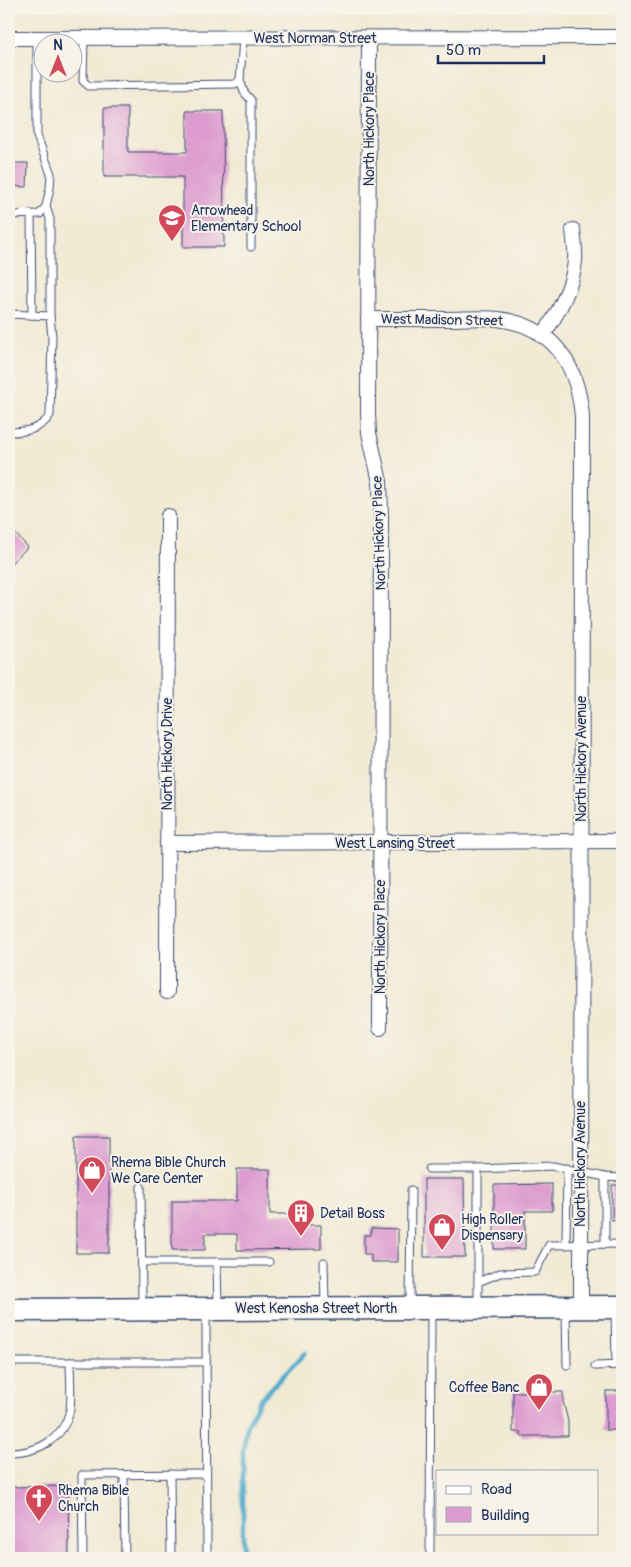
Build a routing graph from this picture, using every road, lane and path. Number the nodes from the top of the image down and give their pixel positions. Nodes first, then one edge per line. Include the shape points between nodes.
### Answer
1 (622, 37) edge
2 (9, 38) edge
3 (32, 38) edge
4 (84, 38) joint
5 (244, 38) junction
6 (369, 38) junction
7 (240, 80) junction
8 (37, 82) edge
9 (46, 206) junction
10 (31, 214) junction
11 (9, 215) edge
12 (573, 230) dead end
13 (251, 248) dead end
14 (9, 314) edge
15 (32, 315) junction
16 (50, 316) junction
17 (368, 319) junction
18 (542, 336) junction
19 (9, 432) edge
20 (168, 516) dead end
21 (622, 841) edge
22 (380, 842) junction
23 (580, 842) junction
24 (167, 843) junction
25 (167, 992) dead end
26 (380, 1028) dead end
27 (566, 1168) junction
28 (429, 1169) dead end
29 (478, 1169) junction
30 (580, 1173) junction
31 (605, 1177) junction
32 (622, 1178) edge
33 (142, 1187) dead end
34 (411, 1190) dead end
35 (604, 1244) junction
36 (622, 1244) edge
37 (574, 1245) junction
38 (142, 1262) junction
39 (217, 1262) junction
40 (269, 1262) dead end
41 (324, 1262) dead end
42 (478, 1282) junction
43 (212, 1308) junction
44 (325, 1308) junction
45 (420, 1308) junction
46 (478, 1308) junction
47 (574, 1308) junction
48 (619, 1308) edge
49 (142, 1309) junction
50 (9, 1310) edge
51 (9, 1362) edge
52 (70, 1362) junction
53 (206, 1362) junction
54 (567, 1366) dead end
55 (595, 1366) dead end
56 (619, 1366) edge
57 (9, 1453) edge
58 (170, 1474) junction
59 (206, 1474) junction
60 (124, 1475) junction
61 (430, 1553) dead end
62 (83, 1558) edge
63 (125, 1558) edge
64 (171, 1558) edge
65 (207, 1558) edge

1 - 6 street, West Norman Street
2 - 3 street, West Norman Street
4 - 5 street, West Norman Street
4 - 7 lane via 84,81 89,86 235,84
5 - 6 street, West Norman Street
5 - 7 lane
6 - 17 street, North Hickory Place
7 - 13 lane via 251,100
8 - 9 lane via 37,136 51,174
9 - 10 lane via 40,214
9 - 16 lane via 50,218
10 - 11 lane
10 - 15 lane
12 - 18 street via 575,259 572,275 556,317
14 - 15 lane
15 - 16 lane
16 - 19 lane via 50,415 46,422 25,432
17 - 18 street, West Madison Street via 498,319 524,326
17 - 22 street, North Hickory Place via 368,425 381,502
18 - 23 street, North Hickory Avenue via 559,350 570,366 579,390 582,416
20 - 24 street, North Hickory Drive
21 - 23 street, West Lansing Street
22 - 23 street, West Lansing Street
22 - 24 street, West Lansing Street
22 - 26 street, North Hickory Place
23 - 30 street, North Hickory Avenue
24 - 25 street, North Hickory Drive
27 - 29 lane
27 - 30 lane
27 - 37 lane
28 - 29 lane
29 - 42 lane
30 - 31 lane
30 - 37 street, North Hickory Avenue
31 - 32 lane
31 - 35 lane
33 - 38 lane
34 - 45 lane
35 - 36 lane
35 - 37 lane
37 - 42 lane via 549,1245 535,1272 500,1273
37 - 47 street, North Hickory Avenue
38 - 39 lane
38 - 49 lane
39 - 40 lane
39 - 43 lane
41 - 44 lane
42 - 46 lane
43 - 44 main road, West Kenosha Street North
43 - 49 main road, West Kenosha Street North
43 - 53 lane
44 - 45 main road, West Kenosha Street North
45 - 46 main road, West Kenosha Street North
45 - 61 lane
46 - 47 main road, West Kenosha Street North
47 - 48 main road, West Kenosha Street North
47 - 54 lane
48 - 56 lane
49 - 50 main road, West Kenosha Street North
51 - 52 lane
52 - 53 lane
52 - 57 lane via 70,1410 58,1434 34,1451
53 - 59 lane
55 - 56 lane
58 - 59 lane
58 - 60 lane
58 - 64 lane
59 - 65 lane
60 - 62 lane via 82,1475
60 - 63 lane

